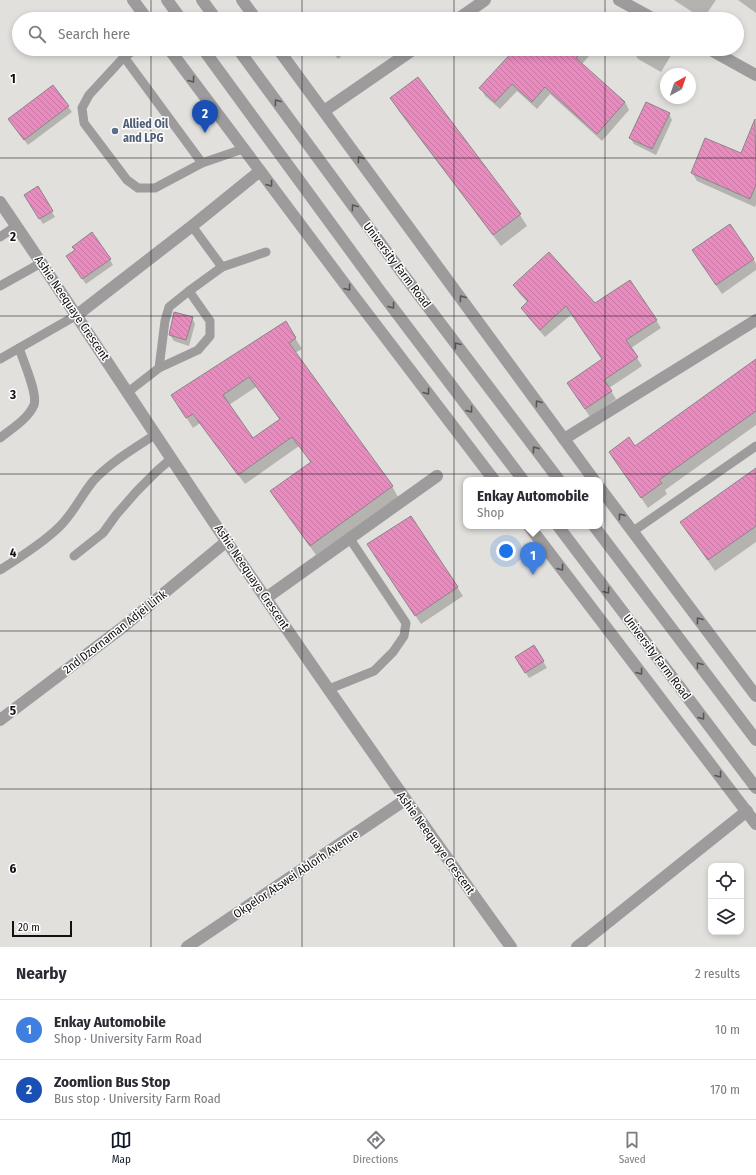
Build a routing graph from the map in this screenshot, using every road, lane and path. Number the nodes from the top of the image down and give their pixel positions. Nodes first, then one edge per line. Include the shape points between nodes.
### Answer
1 (132, 0) edge
2 (167, 0) edge
3 (202, 0) edge
4 (242, 0) edge
5 (485, 0) edge
6 (619, 0) edge
7 (141, 12) edge
8 (176, 12) edge
9 (211, 12) edge
10 (251, 12) edge
11 (468, 12) edge
12 (641, 12) edge
13 (174, 56) edge
14 (208, 56) edge
15 (243, 56) edge
16 (283, 56) edge
17 (404, 56) edge
18 (722, 56) edge
19 (124, 57) joint
20 (756, 74) edge
21 (324, 111) junction
22 (243, 149) junction
23 (202, 163) junction
24 (260, 171) junction
25 (0, 202) edge
26 (16, 226) junction
27 (192, 226) junction
28 (0, 237) edge
29 (266, 252) dead end
30 (41, 263) junction
31 (222, 267) junction
32 (0, 286) edge
33 (189, 292) junction
34 (77, 315) junction
35 (756, 320) edge
36 (19, 348) junction
37 (0, 359) edge
38 (159, 368) junction
39 (128, 392) junction
40 (156, 434) junction
41 (0, 438) edge
42 (564, 439) junction
43 (756, 446) edge
44 (172, 458) junction
45 (436, 476) dead end
46 (492, 477) edge
47 (521, 477) edge
48 (557, 477) edge
49 (592, 477) edge
50 (603, 492) edge
51 (531, 529) edge
52 (560, 529) edge
53 (596, 529) edge
54 (632, 532) junction
55 (350, 539) junction
56 (227, 541) junction
57 (74, 556) dead end
58 (0, 570) edge
59 (266, 598) junction
60 (329, 689) junction
61 (756, 696) edge
62 (0, 720) edge
63 (756, 740) edge
64 (756, 788) edge
65 (405, 800) junction
66 (747, 811) junction
67 (756, 824) edge
68 (187, 947) edge
69 (511, 947) edge
70 (577, 947) edge

1 - 7 street
2 - 8 street
3 - 9 street
4 - 10 street
5 - 11 street
6 - 12 street
13 -> 22 street
14 -> 47 street via 380,291
48 -> 15 street, University Farm Road via 403,274
16 - 21 street
17 - 21 street
18 - 20 street
19 - 23 lane
19 - 23 lane via 89,95 82,108 84,123 127,180 138,188 155,188
42 -> 21 street
22 - 23 lane
22 - 24 street
24 - 27 street
24 -> 46 street
25 - 26 street, Ashie Neequaye Crescent
26 - 28 lane
26 - 30 street, Ashie Neequaye Crescent
27 - 31 lane
27 - 34 street
29 - 31 lane
30 - 32 lane
30 - 34 street, Ashie Neequaye Crescent
31 - 33 lane
33 - 38 lane via 169,307
33 - 38 lane via 210,321 210,336 198,350
34 - 36 lane
34 - 39 street, Ashie Neequaye Crescent
35 - 42 street
36 - 37 lane
36 - 41 lane via 34,389 34,404 28,414
38 - 39 lane
39 - 40 street, Ashie Neequaye Crescent
40 - 44 street, Ashie Neequaye Crescent
40 - 58 lane via 106,469 58,529
42 - 49 street
43 - 54 lane
44 - 56 street, Ashie Neequaye Crescent
44 - 57 lane via 137,491 102,533
45 - 55 street
54 -> 50 street
51 -> 66 street
52 -> 64 street, University Farm Road
63 -> 53 street
61 -> 54 street
55 - 59 street
55 - 60 lane via 406,623 404,636 393,652 374,671
56 - 59 street, Ashie Neequaye Crescent
56 - 62 street, 2nd Dzornaman Adjei Link via 124,627
59 - 60 street, Ashie Neequaye Crescent
60 - 65 street, Ashie Neequaye Crescent
65 - 68 street, Okpelor Atswei Ablorh Avenue
65 - 69 street, Ashie Neequaye Crescent
66 - 67 street
66 - 70 street

